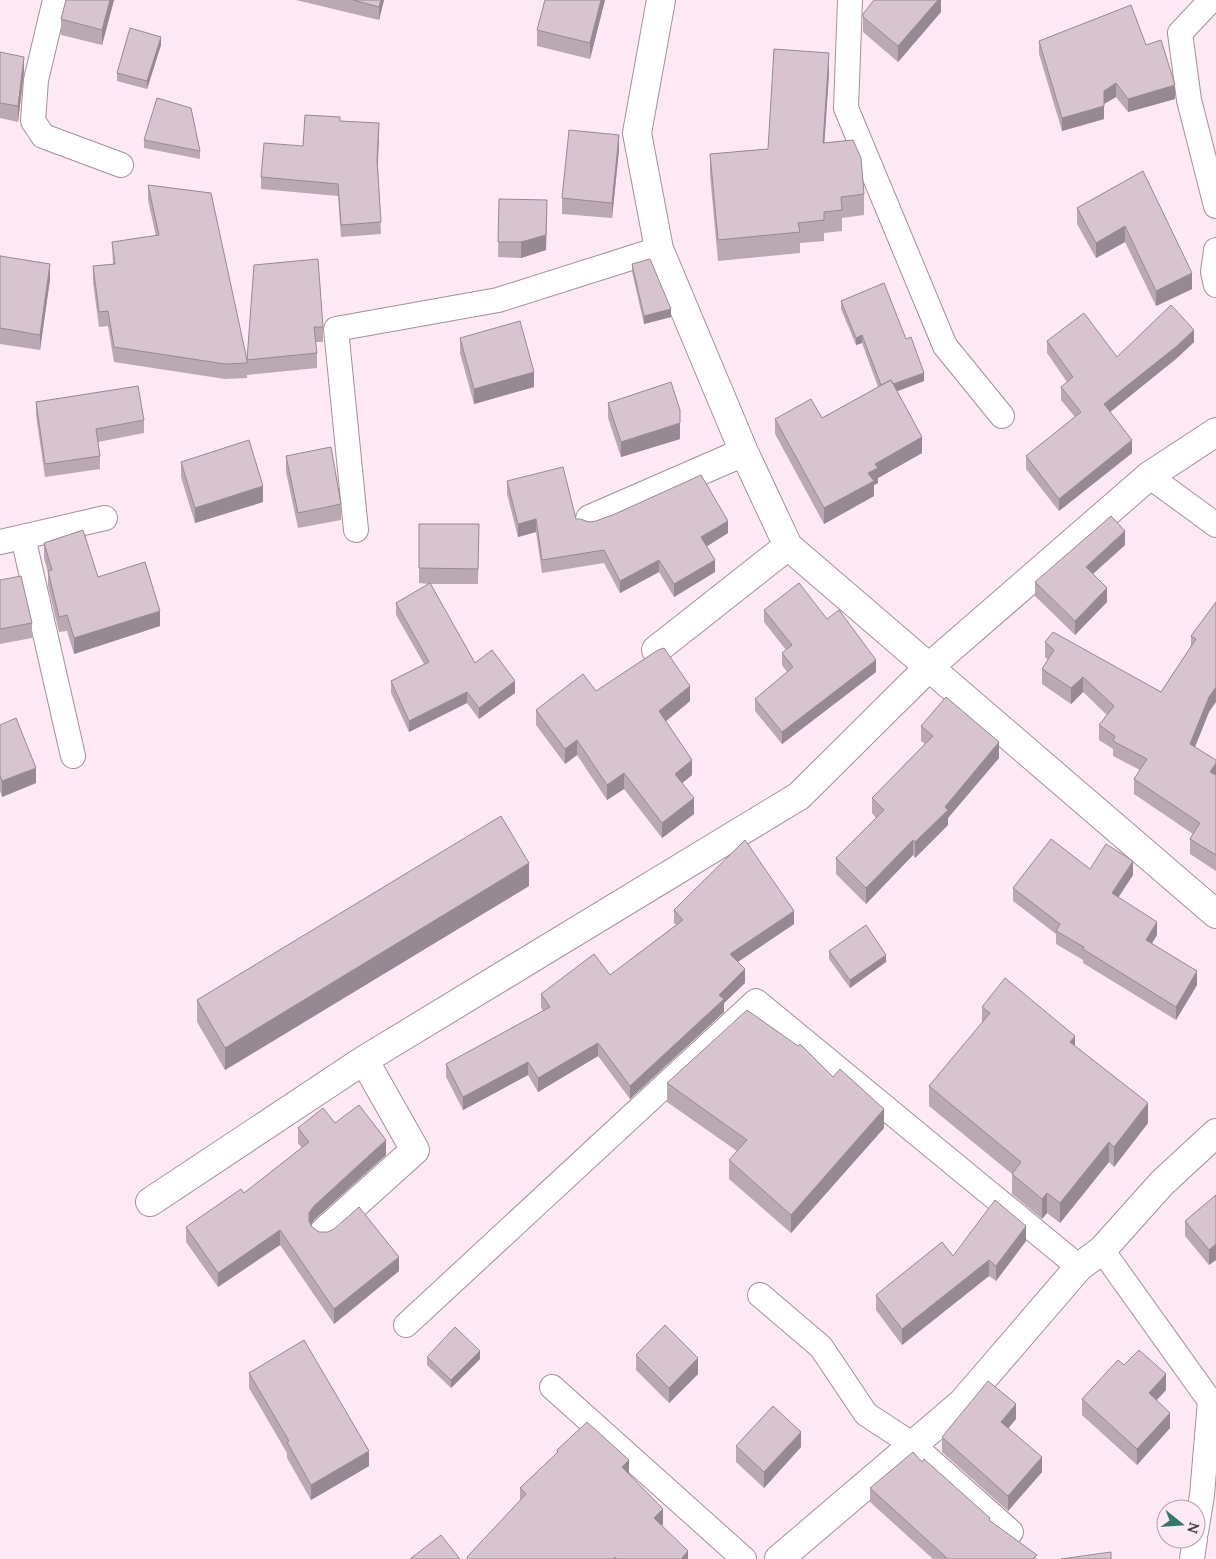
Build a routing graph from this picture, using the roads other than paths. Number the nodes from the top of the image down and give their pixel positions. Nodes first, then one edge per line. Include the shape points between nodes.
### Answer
1 (55, 0) edge
2 (661, 0) edge
3 (850, 0) edge
4 (1211, 0) edge
5 (121, 165) dead end
6 (1216, 206) edge
7 (659, 249) junction
8 (1216, 250) edge
9 (1216, 285) edge
10 (1002, 416) dead end
11 (1216, 432) edge
12 (744, 452) junction
13 (1149, 476) junction
14 (105, 518) dead end
15 (590, 519) dead end
16 (1216, 525) edge
17 (356, 530) dead end
18 (23, 537) junction
19 (0, 542) edge
20 (788, 546) junction
21 (656, 650) edge
22 (928, 668) junction
23 (73, 756) dead end
24 (1216, 914) edge
25 (364, 1060) junction
26 (1216, 1133) edge
27 (150, 1202) dead end
28 (324, 1232) edge
29 (1102, 1250) junction
30 (1079, 1267) junction
31 (760, 1295) dead end
32 (406, 1326) dead end
33 (552, 1387) dead end
34 (913, 1445) junction
35 (1201, 1499) edge
36 (1011, 1532) dead end
37 (744, 1559) edge
38 (779, 1559) edge

1 - 5 lane via 36,80 33,121 44,136
2 - 7 street via 638,133
3 - 10 lane via 846,108 944,346
4 - 6 lane via 1180,33 1189,100
7 - 12 street
7 - 17 lane via 498,300 336,329
8 - 9 lane via 1213,272
11 - 13 street
12 - 15 street
12 - 20 street
13 - 16 lane
13 - 22 street
14 - 18 lane
18 - 19 lane
18 - 23 lane
20 - 21 street
20 - 22 street
22 - 24 street
22 - 25 street via 799,796
25 - 27 street
25 - 28 street via 414,1150
26 - 29 street via 1162,1183
29 - 30 street
29 - 35 lane via 1210,1401
30 - 32 lane via 756,1001
30 - 34 street via 962,1403
31 - 34 lane via 821,1347 866,1414
33 - 37 lane
34 - 36 lane
34 - 38 street

